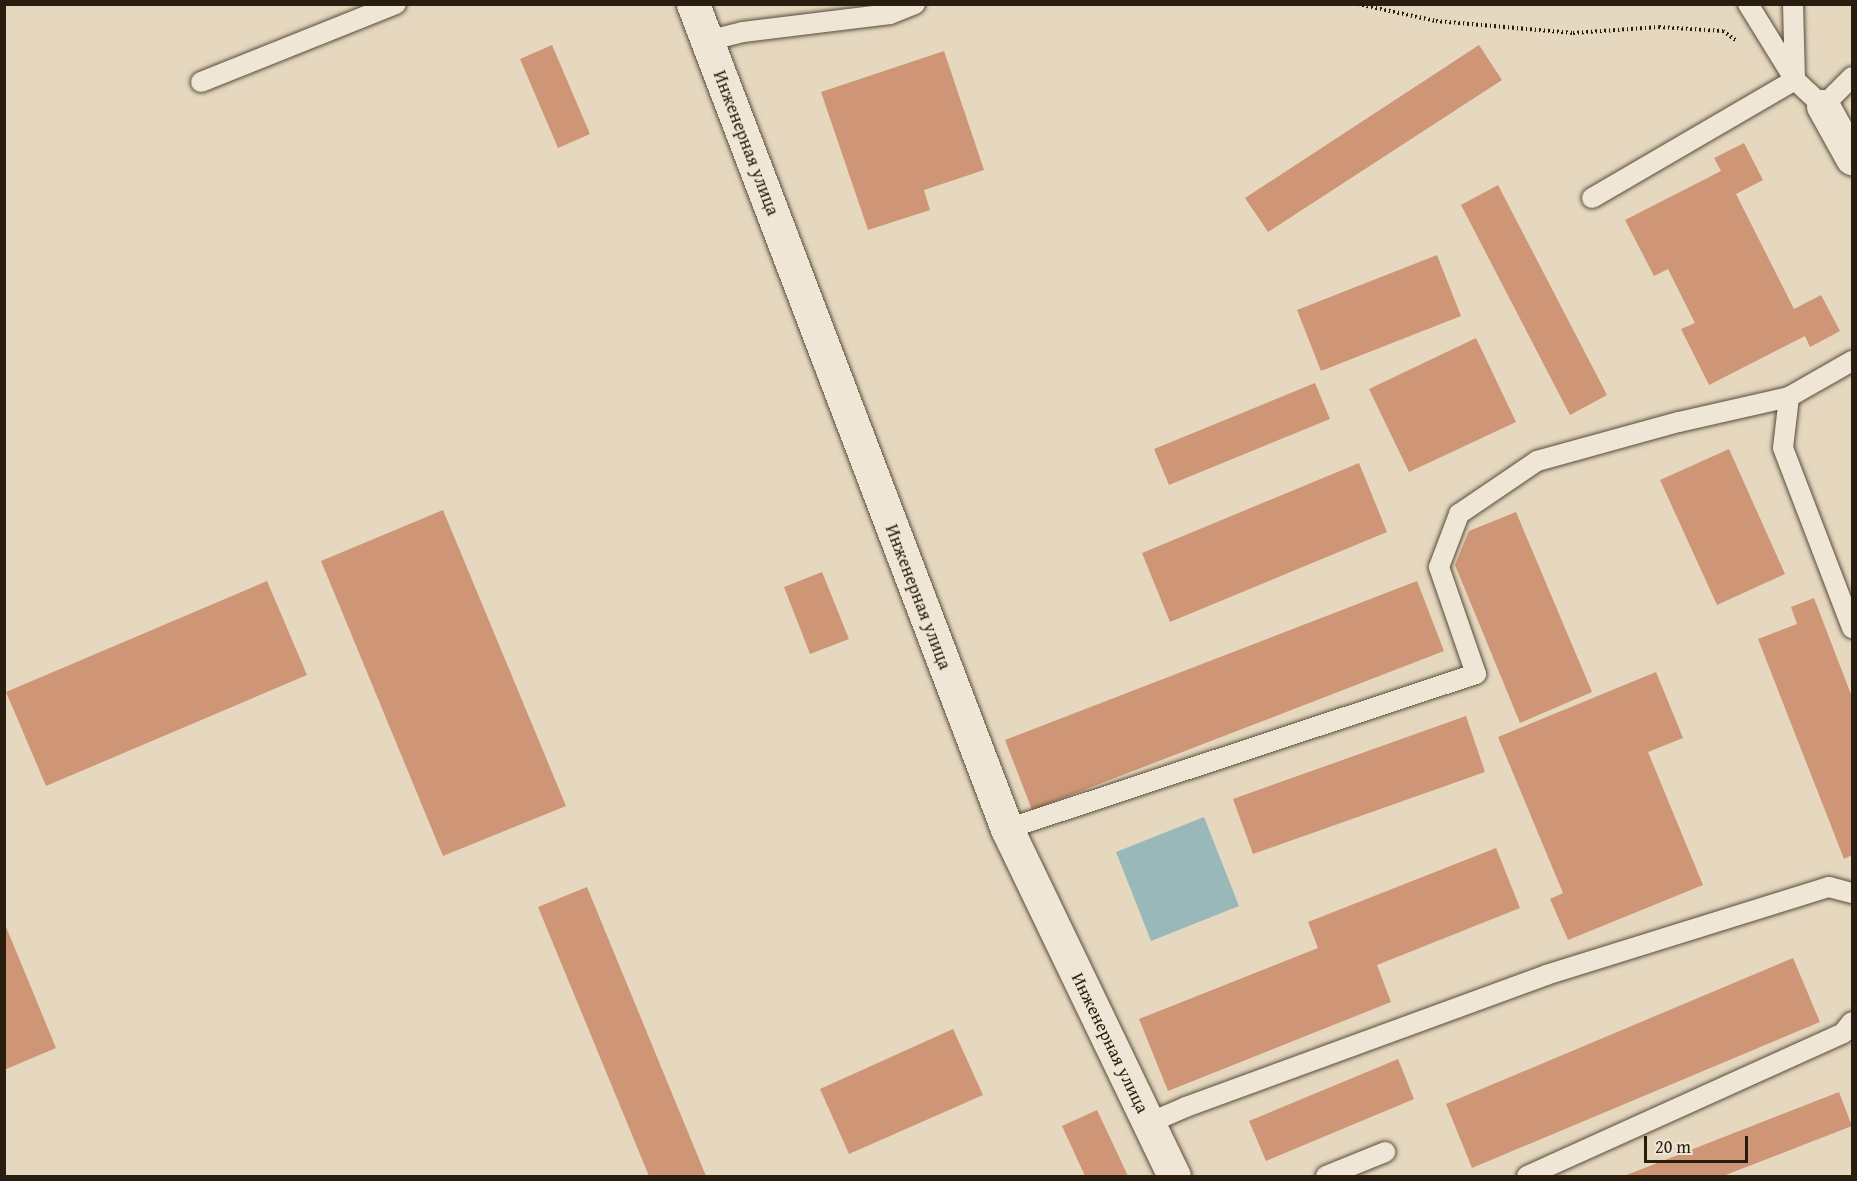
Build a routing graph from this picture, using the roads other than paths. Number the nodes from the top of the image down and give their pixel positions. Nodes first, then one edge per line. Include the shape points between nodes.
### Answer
1 (396, 4) edge
2 (693, 4) edge
3 (915, 4) edge
4 (1748, 4) edge
5 (1793, 4) edge
6 (707, 41) junction
7 (1852, 77) edge
8 (1795, 80) junction
9 (201, 82) dead end
10 (1823, 106) junction
11 (1852, 158) edge
12 (1592, 198) dead end
13 (1852, 361) edge
14 (1790, 397) junction
15 (1852, 628) edge
16 (1007, 829) junction
17 (1852, 893) edge
18 (1852, 1022) edge
19 (1149, 1123) junction
20 (1385, 1152) dead end
21 (1174, 1176) edge
22 (1326, 1176) edge
23 (1527, 1176) edge

1 - 9 lane
2 - 6 street, Инженерная улица
3 - 6 lane via 891,14 743,32
4 - 8 lane
5 - 8 lane
6 - 16 street, Инженерная улица
7 - 10 lane
8 - 10 lane
8 - 12 lane
10 - 11 street
13 - 14 lane
14 - 15 lane via 1783,448
14 - 16 lane via 1537,461 1459,514 1439,567 1476,674
16 - 19 street, Инженерная улица
17 - 19 lane via 1829,887 1546,975
18 - 23 lane via 1843,1033
19 - 21 street, Инженерная улица
20 - 22 lane

